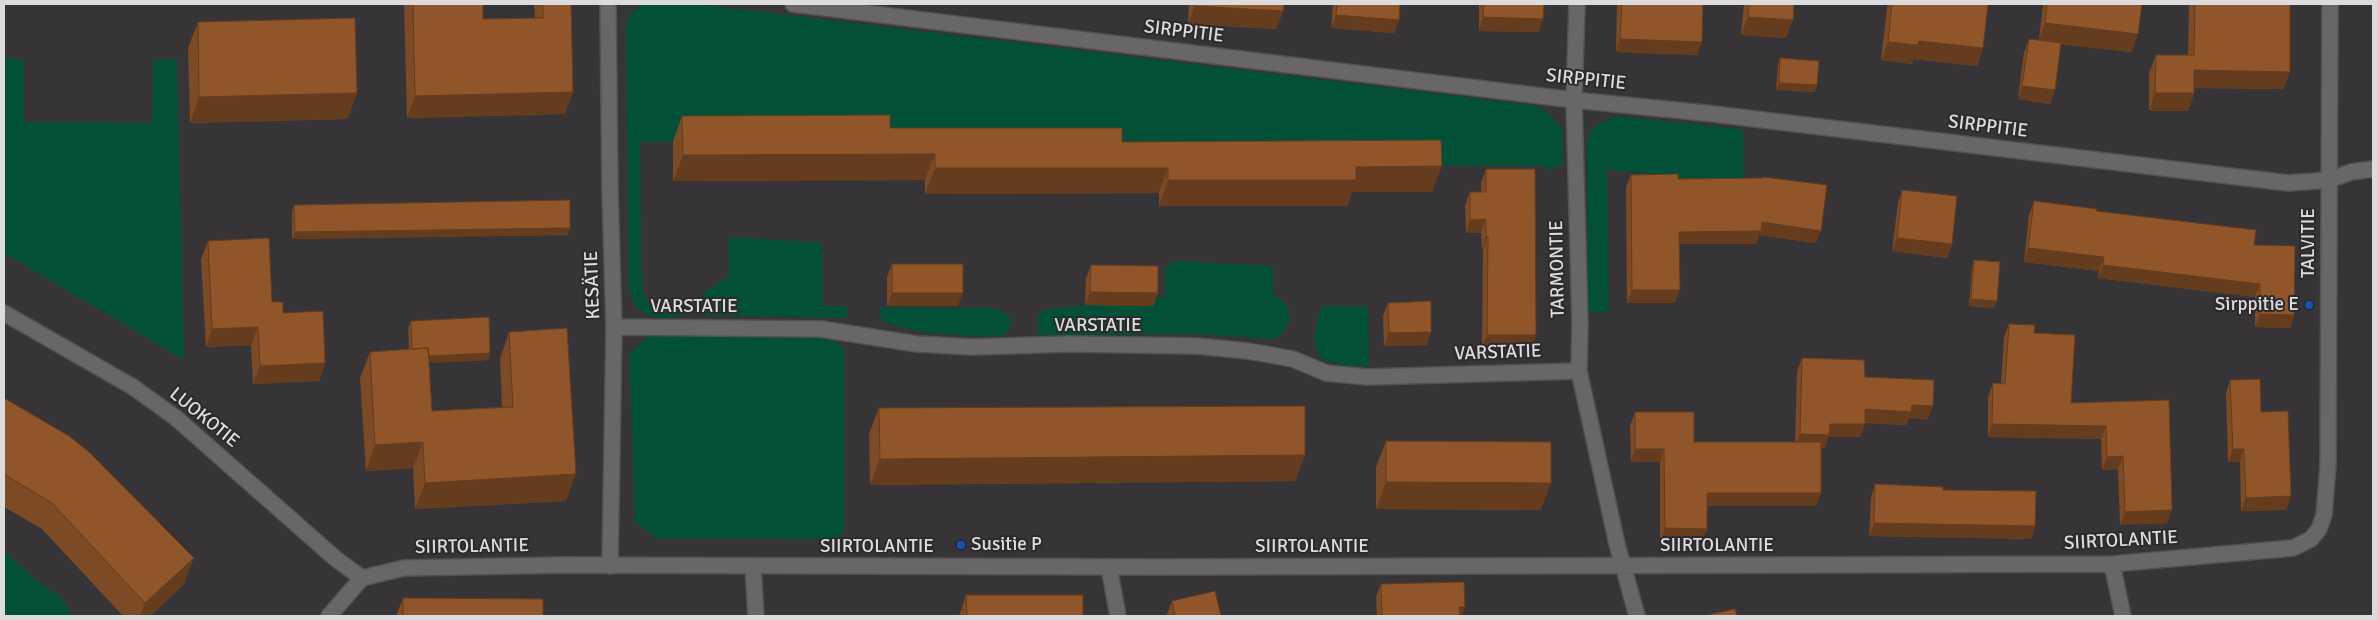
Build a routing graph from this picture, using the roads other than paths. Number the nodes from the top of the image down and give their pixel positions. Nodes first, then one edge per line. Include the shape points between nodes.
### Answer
1 (608, 4) edge
2 (793, 4) edge
3 (1577, 4) edge
4 (2330, 4) edge
5 (1574, 100) junction
6 (2373, 168) edge
7 (2329, 180) junction
8 (4, 313) edge
9 (614, 327) junction
10 (1579, 371) junction
11 (2311, 539) joint
12 (2112, 564) junction
13 (610, 566) junction
14 (753, 567) junction
15 (1109, 567) junction
16 (1624, 567) junction
17 (362, 578) junction
18 (329, 616) edge
19 (756, 616) edge
20 (1118, 616) edge
21 (1637, 616) edge
22 (2123, 616) edge

1 - 9 street, KESÄTIE
2 - 5 street, SIRPPITIE
3 - 5 street, TARMONTIE
4 - 7 street, TALVITIE
5 - 7 street, SIRPPITIE via 2289,183
5 - 10 street, TARMONTIE
6 - 7 street, SIRPPITIE
7 - 11 street, TALVITIE via 2328,465 2324,515
8 - 17 street, LUOKOTIE via 133,387 176,418 336,559
9 - 10 street, VARSTATIE via 821,329 917,344 973,347 1068,344 1197,346 1293,359 1326,373 1368,377
9 - 13 street, KESÄTIE
10 - 16 street, TARMONTIE
11 - 12 street, SIIRTOLANTIE via 2293,548
12 - 16 street, SIIRTOLANTIE
12 - 22 street
13 - 14 street, SIIRTOLANTIE
13 - 17 street, SIIRTOLANTIE via 404,568
14 - 15 street, SIIRTOLANTIE
14 - 19 street
15 - 16 street, SIIRTOLANTIE
15 - 20 street
16 - 21 street, TARMONTIE
17 - 18 street

